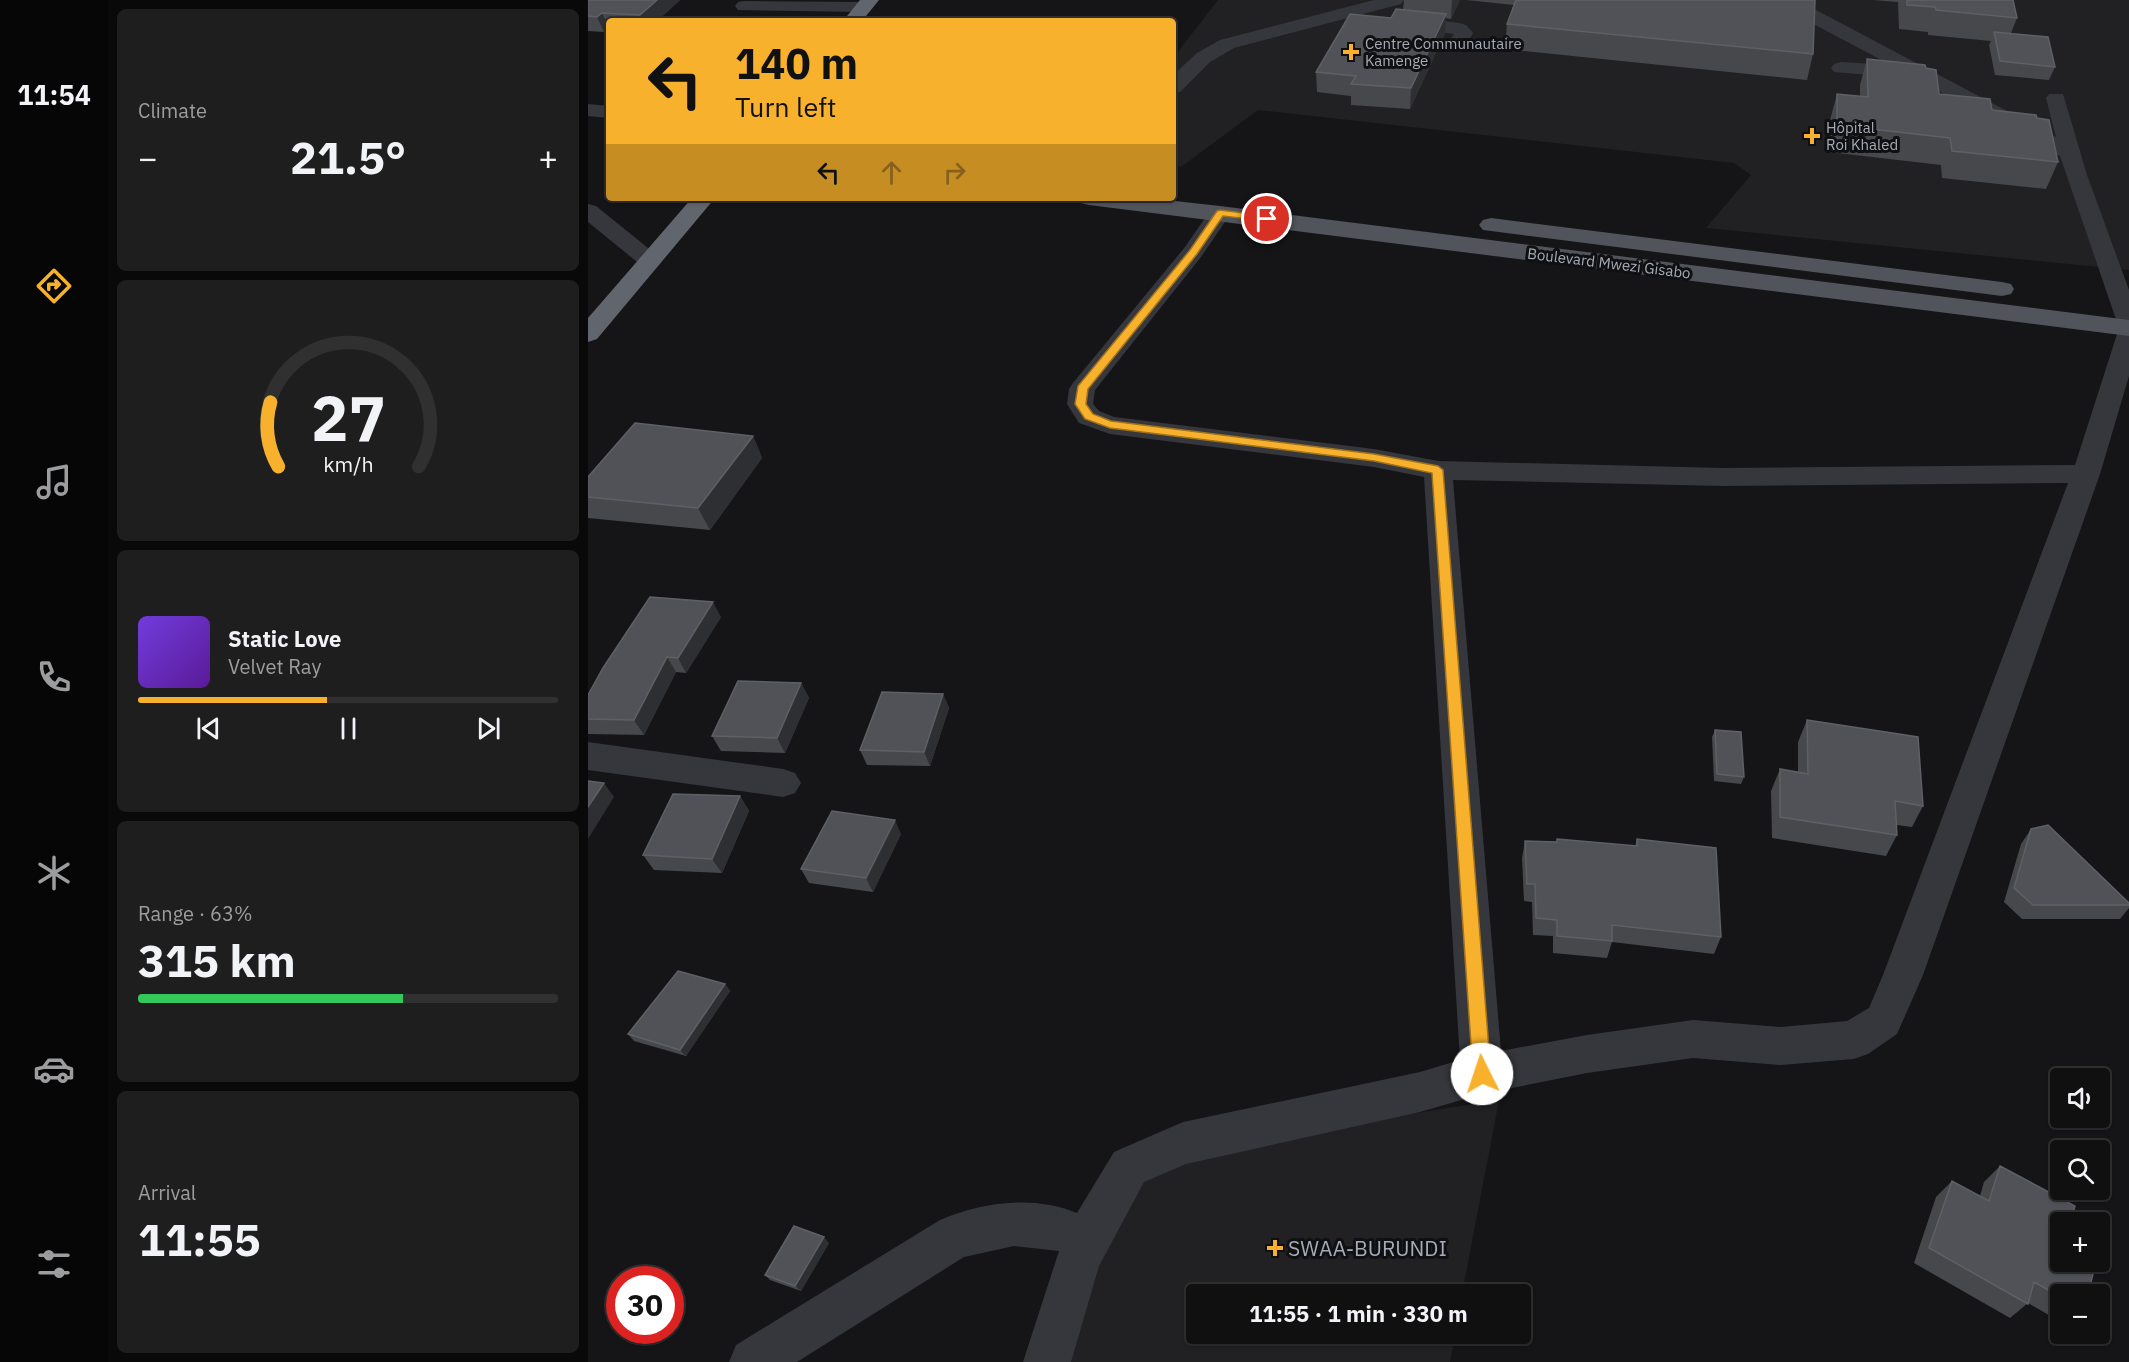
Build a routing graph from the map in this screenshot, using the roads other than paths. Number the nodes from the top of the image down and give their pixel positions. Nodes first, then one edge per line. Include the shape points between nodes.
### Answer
1 (1395, 0) edge
2 (1760, 0) edge
3 (744, 6) dead end
4 (862, 9) edge
5 (1338, 15) junction
6 (1459, 42) dead end
7 (1840, 68) dead end
8 (1915, 73) junction
9 (1176, 84) edge
10 (2056, 98) dead end
11 (588, 110) edge
12 (606, 112) edge
13 (2070, 153) junction
14 (701, 201) edge
15 (1117, 201) edge
16 (588, 211) edge
17 (1220, 213) junction
18 (1472, 222) dead end
19 (650, 261) junction
20 (1684, 261) junction
21 (2029, 293) dead end
22 (2123, 316) edge
23 (588, 334) edge
24 (1438, 470) junction
25 (2086, 474) junction
26 (588, 756) edge
27 (783, 783) dead end
28 (1482, 1074) junction
29 (1087, 1240) junction
30 (753, 1362) edge
31 (1047, 1362) edge

1 - 5 street
2 - 8 street via 1809,14
3 - 4 street
5 - 6 street via 1450,26 1464,33
5 - 9 street via 1227,44 1191,66
7 - 8 street
8 - 13 street via 1993,111 1987,121 1992,128 2038,135
10 - 13 street
11 - 12 street
13 - 22 street
14 - 19 highway
15 - 17 main road, Boulevard Mwezi Gisabo
16 - 19 street
17 - 20 main road, Boulevard Mwezi Gisabo
17 - 24 street via 1082,389 1080,404 1089,417 1110,424
18 - 20 main road, Boulevard Mwezi Gisabo
19 - 23 highway
20 - 21 main road, Boulevard Mwezi Gisabo
20 - 22 main road, Boulevard Mwezi Gisabo
22 - 25 street
24 - 25 street via 1722,477
24 - 28 street
25 - 28 street via 1883,1022 1854,1040 1781,1047 1693,1039
26 - 27 street
28 - 29 street via 1420,1092 1183,1143 1129,1167
29 - 30 street via 1059,1228 1014,1224 956,1236
29 - 31 street

